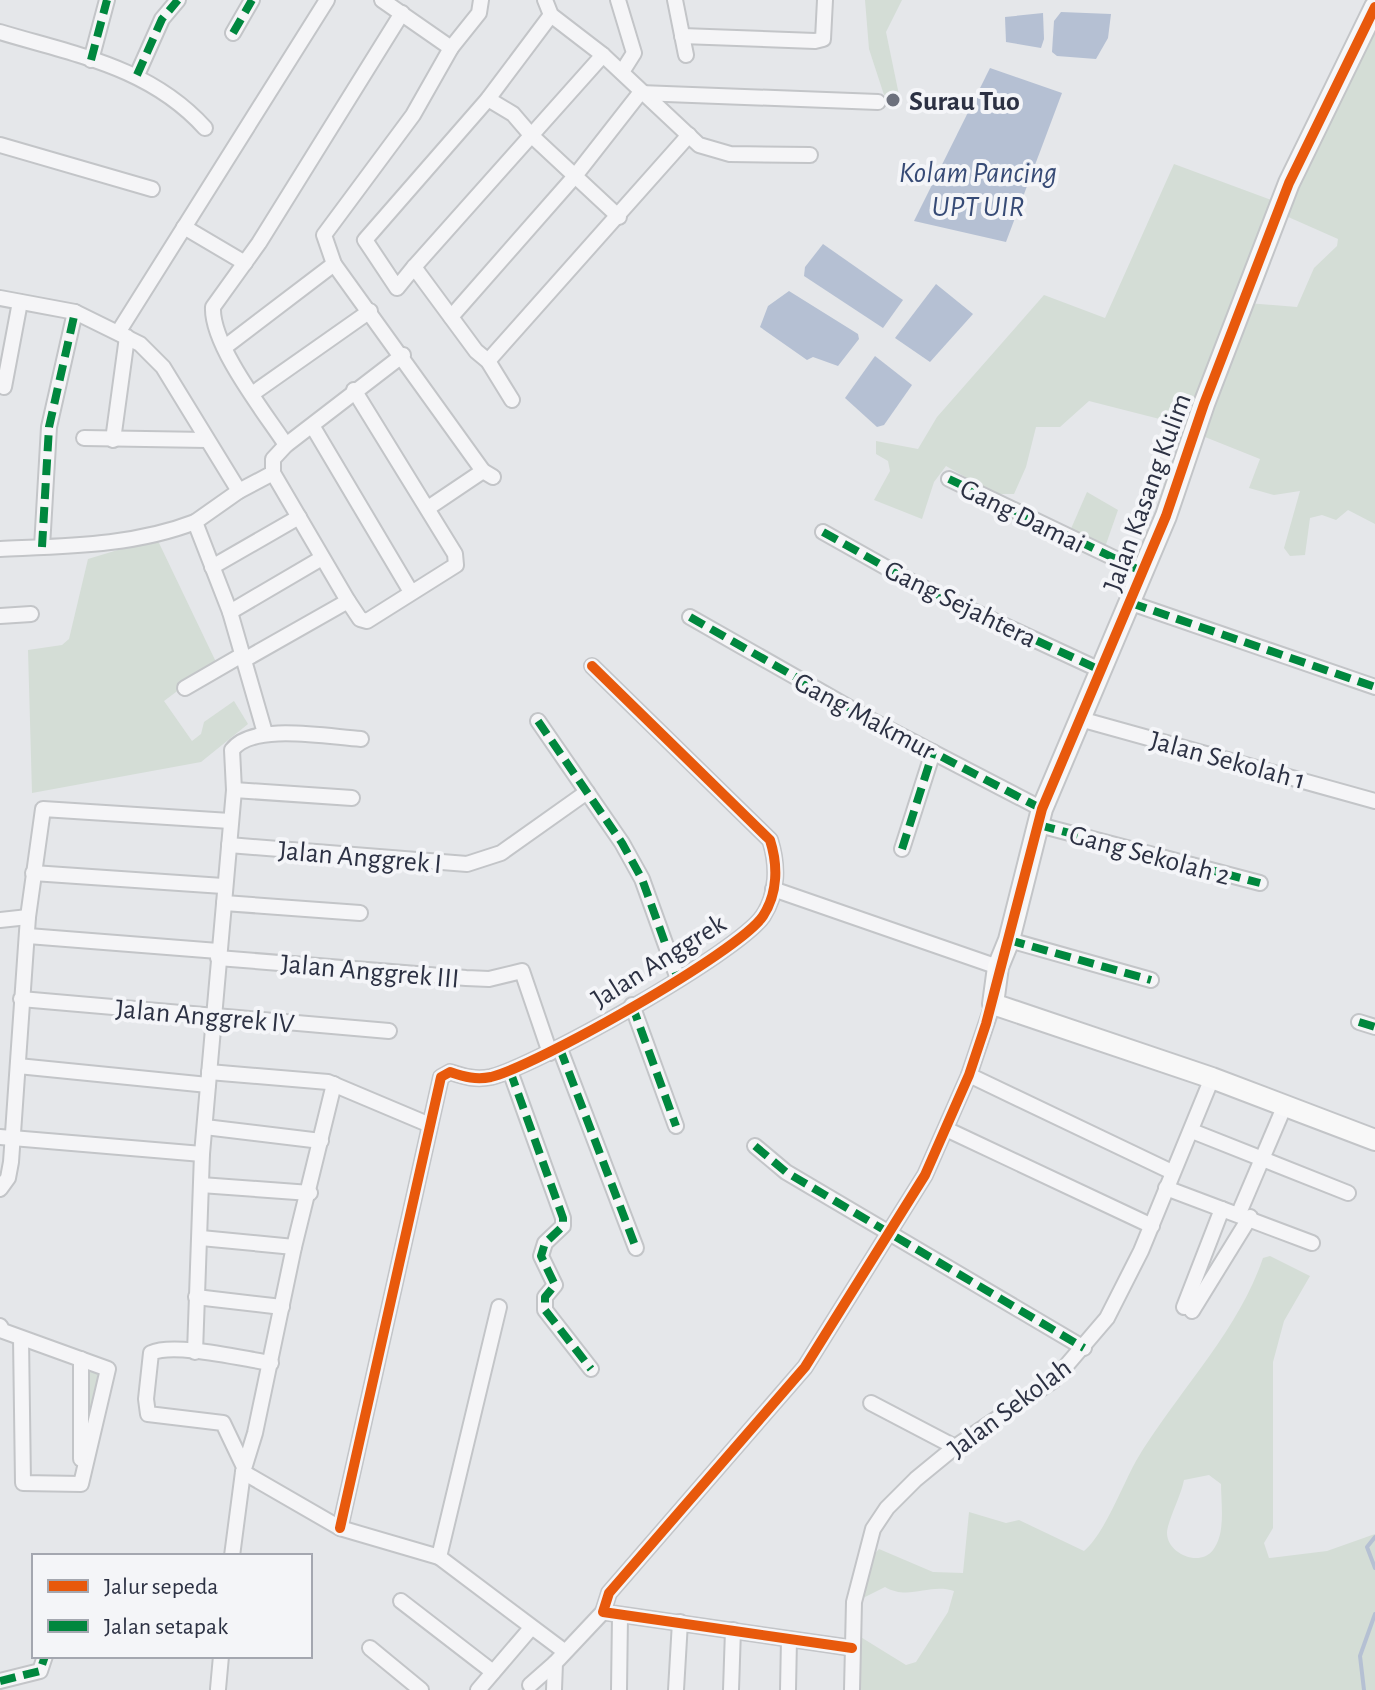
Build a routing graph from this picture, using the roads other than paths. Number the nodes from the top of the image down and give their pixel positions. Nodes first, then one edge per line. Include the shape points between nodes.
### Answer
1 (107, 0) edge
2 (178, 0) edge
3 (252, 0) edge
4 (327, 0) edge
5 (382, 0) edge
6 (481, 0) edge
7 (545, 0) edge
8 (618, 0) edge
9 (675, 0) edge
10 (825, 0) edge
11 (1375, 7) edge
12 (402, 13) junction
13 (551, 15) junction
14 (0, 32) edge
15 (233, 33) dead end
16 (682, 36) junction
17 (451, 48) junction
18 (603, 55) junction
19 (686, 55) dead end
20 (91, 60) junction
21 (622, 72) junction
22 (137, 75) junction
23 (640, 93) junction
24 (488, 99) junction
25 (878, 102) dead end
26 (205, 128) dead end
27 (531, 135) junction
28 (689, 135) junction
29 (0, 145) edge
30 (810, 155) dead end
31 (575, 176) junction
32 (152, 189) dead end
33 (619, 217) junction
34 (184, 227) junction
35 (245, 263) junction
36 (334, 264) junction
37 (414, 267) junction
38 (0, 298) edge
39 (20, 302) junction
40 (370, 311) junction
41 (75, 312) junction
42 (451, 317) junction
43 (123, 334) junction
44 (225, 347) junction
45 (403, 355) junction
46 (488, 361) junction
47 (4, 387) dead end
48 (354, 390) junction
49 (252, 394) junction
50 (512, 400) dead end
51 (313, 427) junction
52 (84, 438) dead end
53 (113, 440) junction
54 (207, 440) junction
55 (286, 445) junction
56 (273, 473) junction
57 (949, 479) dead end
58 (239, 491) junction
59 (428, 508) junction
60 (299, 517) junction
61 (195, 522) junction
62 (823, 532) dead end
63 (42, 547) junction
64 (0, 549) edge
65 (322, 558) junction
66 (212, 567) junction
67 (1141, 571) junction
68 (411, 592) junction
69 (348, 601) junction
70 (1131, 603) junction
71 (230, 612) junction
72 (31, 614) dead end
73 (0, 616) edge
74 (690, 617) dead end
75 (243, 657) junction
76 (592, 666) dead end
77 (1100, 670) junction
78 (1375, 687) edge
79 (185, 688) dead end
80 (1080, 719) junction
81 (538, 721) dead end
82 (263, 726) junction
83 (361, 739) dead end
84 (933, 752) junction
85 (234, 790) junction
86 (587, 792) junction
87 (352, 798) dead end
88 (1375, 801) edge
89 (1041, 817) junction
90 (230, 821) junction
91 (229, 845) junction
92 (902, 849) dead end
93 (33, 873) junction
94 (1260, 883) dead end
95 (223, 886) junction
96 (773, 889) junction
97 (224, 903) junction
98 (360, 913) dead end
99 (28, 917) junction
100 (0, 920) edge
101 (28, 936) junction
102 (1009, 940) junction
103 (218, 954) junction
104 (998, 967) junction
105 (678, 979) junction
106 (1151, 980) dead end
107 (21, 999) junction
108 (993, 1004) junction
109 (632, 1005) junction
110 (213, 1016) junction
111 (1359, 1022) dead end
112 (1375, 1027) edge
113 (389, 1031) dead end
114 (555, 1051) junction
115 (18, 1066) junction
116 (510, 1071) junction
117 (969, 1075) junction
118 (209, 1078) junction
119 (1212, 1078) junction
120 (334, 1084) junction
121 (1285, 1105) junction
122 (430, 1125) junction
123 (676, 1126) dead end
124 (205, 1127) junction
125 (946, 1129) junction
126 (1192, 1131) junction
127 (7, 1137) edge
128 (1375, 1140) edge
129 (321, 1141) junction
130 (755, 1146) dead end
131 (202, 1154) junction
132 (1262, 1160) junction
133 (1172, 1172) junction
134 (201, 1185) junction
135 (1166, 1188) junction
136 (0, 1189) edge
137 (310, 1193) junction
138 (1348, 1193) dead end
139 (1222, 1209) junction
140 (1244, 1215) junction
141 (1152, 1226) junction
142 (888, 1232) junction
143 (201, 1238) junction
144 (1312, 1243) dead end
145 (294, 1247) junction
146 (636, 1248) dead end
147 (196, 1297) junction
148 (282, 1307) junction
149 (499, 1307) dead end
150 (0, 1326) edge
151 (21, 1338) junction
152 (1084, 1348) junction
153 (195, 1352) junction
154 (81, 1359) junction
155 (271, 1363) junction
156 (591, 1369) dead end
157 (871, 1403) dead end
158 (955, 1447) junction
159 (244, 1470) junction
160 (81, 1484) junction
161 (340, 1528) junction
162 (232, 1554) edge
163 (439, 1557) junction
164 (401, 1601) dead end
165 (603, 1612) junction
166 (620, 1616) junction
167 (680, 1622) junction
168 (531, 1628) junction
169 (733, 1630) junction
170 (789, 1639) junction
171 (370, 1648) dead end
172 (852, 1648) junction
173 (560, 1657) junction
174 (44, 1658) edge
175 (221, 1658) edge
176 (493, 1672) junction
177 (402, 1684) edge
178 (0, 1685) edge
179 (530, 1685) dead end
180 (218, 1689) edge
181 (421, 1690) edge
182 (478, 1690) edge
183 (554, 1690) edge
184 (619, 1690) edge
185 (676, 1690) edge
186 (731, 1690) edge
187 (788, 1690) edge
188 (852, 1690) edge

1 - 20 street
2 - 22 street via 162,19
3 - 15 street
4 - 34 street
5 - 12 street
6 - 17 street via 479,13
7 - 13 street
8 - 21 street via 634,53
9 - 16 street
10 - 16 street via 823,39
11 - 67 street, Jalan Kasang Kulim via 1289,183
12 - 17 street
12 - 35 street
13 - 18 street
13 - 24 street
14 - 20 street
16 - 19 street
17 - 36 street via 386,154 324,235
18 - 21 street
18 - 27 street
20 - 22 street
21 - 23 street
22 - 26 street via 169,94
23 - 25 street
23 - 28 street
23 - 31 street
24 - 27 street via 513,114
24 - 37 street via 365,240 397,288
27 - 31 street
27 - 37 street
28 - 30 street via 713,152
28 - 33 street
29 - 32 street
31 - 33 street
31 - 42 street
33 - 46 street
34 - 35 street
34 - 43 street
35 - 44 street via 213,307
36 - 40 street
36 - 44 street
37 - 42 street
38 - 39 street
39 - 41 street
39 - 47 street
40 - 45 street
40 - 49 street
41 - 43 street
41 - 63 street via 49,427
42 - 46 street
43 - 53 street
43 - 54 street via 158,360
44 - 49 street
45 - 48 street
45 - 59 street via 488,474
46 - 50 street
48 - 51 street
48 - 59 street
49 - 55 street
51 - 55 street
51 - 68 street
52 - 53 street
53 - 54 street
54 - 58 street
55 - 56 street via 273,459
56 - 58 street
56 - 60 street
57 - 67 street, Gang Damai
58 - 61 street
59 - 68 street via 456,565
60 - 65 street
60 - 66 street
61 - 63 street via 118,542
61 - 66 street
62 - 77 street, Gang Sejahtera via 919,586
63 - 64 street
65 - 69 street
65 - 71 street
66 - 71 street
67 - 70 street, Jalan Kasang Kulim
68 - 69 street via 367,621
69 - 75 street
70 - 77 street, Jalan Kasang Kulim
70 - 78 street
71 - 75 street
72 - 73 street
74 - 84 street, Gang Makmur
75 - 79 street
75 - 82 street
76 - 96 street via 770,840 777,864
77 - 80 street, Jalan Kasang Kulim
80 - 88 street, Jalan Sekolah 1
80 - 89 street, Jalan Kasang Kulim
81 - 86 street
82 - 83 street
82 - 85 street via 233,748
84 - 89 street, Gang Makmur
84 - 92 street
85 - 87 street
85 - 90 street
86 - 91 street, Jalan Anggrek I via 491,859 467,864
86 - 105 street via 642,879
89 - 94 street, Gang Sekolah 2
89 - 102 street, Jalan Kasang Kulim
90 - 91 street
90 - 93 street via 43,809
91 - 95 street
93 - 95 street
93 - 99 street
95 - 97 street
96 - 104 street
96 - 105 street, Jalan Anggrek via 754,928
97 - 98 street
97 - 103 street
99 - 100 street
99 - 101 street
101 - 103 street, Jalan Anggrek III
101 - 107 street
102 - 104 street, Jalan Kasang Kulim
102 - 106 street
103 - 110 street
103 - 114 street, Jalan Anggrek III via 466,978 522,971
104 - 108 street, Jalan Kasang Kulim
105 - 109 street, Jalan Anggrek
107 - 110 street, Jalan Anggrek IV
107 - 115 street
108 - 117 street
108 - 119 street
109 - 114 street, Jalan Anggrek
109 - 123 street
110 - 113 street, Jalan Anggrek IV
110 - 118 street
111 - 112 street
114 - 116 street, Jalan Anggrek
114 - 146 street
115 - 118 street
115 - 127 street
116 - 122 street, Jalan Anggrek via 477,1079 445,1073
116 - 156 street via 563,1218 563,1226 545,1243 541,1256 555,1285 545,1297 545,1310
117 - 125 street
117 - 133 street
118 - 120 street
118 - 124 street
119 - 121 street
119 - 126 street, Jalan Sekolah
120 - 122 street
120 - 129 street
121 - 128 street
121 - 132 street
122 - 161 street
124 - 129 street
124 - 131 street
125 - 141 street
125 - 142 street via 925,1175
126 - 132 street
126 - 133 street, Jalan Sekolah
127 - 131 street
127 - 136 street via 8,1178
129 - 137 street
130 - 142 street via 786,1172
131 - 134 street
132 - 138 street
132 - 140 street
133 - 135 street, Jalan Sekolah
134 - 137 street
134 - 143 street
135 - 139 street
135 - 141 street, Jalan Sekolah
137 - 145 street
139 - 140 street
139 - 140 street via 1188,1309
140 - 144 street
141 - 152 street, Jalan Sekolah via 1126,1285
142 - 152 street
142 - 165 street via 805,1367 609,1593
143 - 145 street
143 - 147 street
145 - 148 street
147 - 148 street
147 - 153 street
148 - 155 street
149 - 163 street
150 - 151 street
151 - 154 street
151 - 160 street via 23,1483
152 - 158 street, Jalan Sekolah via 1054,1380
153 - 155 street
153 - 159 street via 151,1353 148,1414 223,1423
154 - 160 street
154 - 160 street via 108,1369
155 - 159 street
157 - 158 street
158 - 172 street, Jalan Sekolah via 887,1508 873,1529 854,1602
159 - 161 street
159 - 162 street
161 - 163 street
163 - 168 street
164 - 176 street
165 - 166 street
165 - 173 street
166 - 167 street
166 - 184 street
167 - 169 street
167 - 185 street
168 - 173 street
168 - 176 street
169 - 170 street
169 - 186 street
170 - 172 street
170 - 187 street
171 - 177 street
172 - 188 street, Jalan Sekolah
173 - 179 street
173 - 183 street
174 - 178 street via 40,1671
175 - 180 street
176 - 182 street
177 - 181 street

